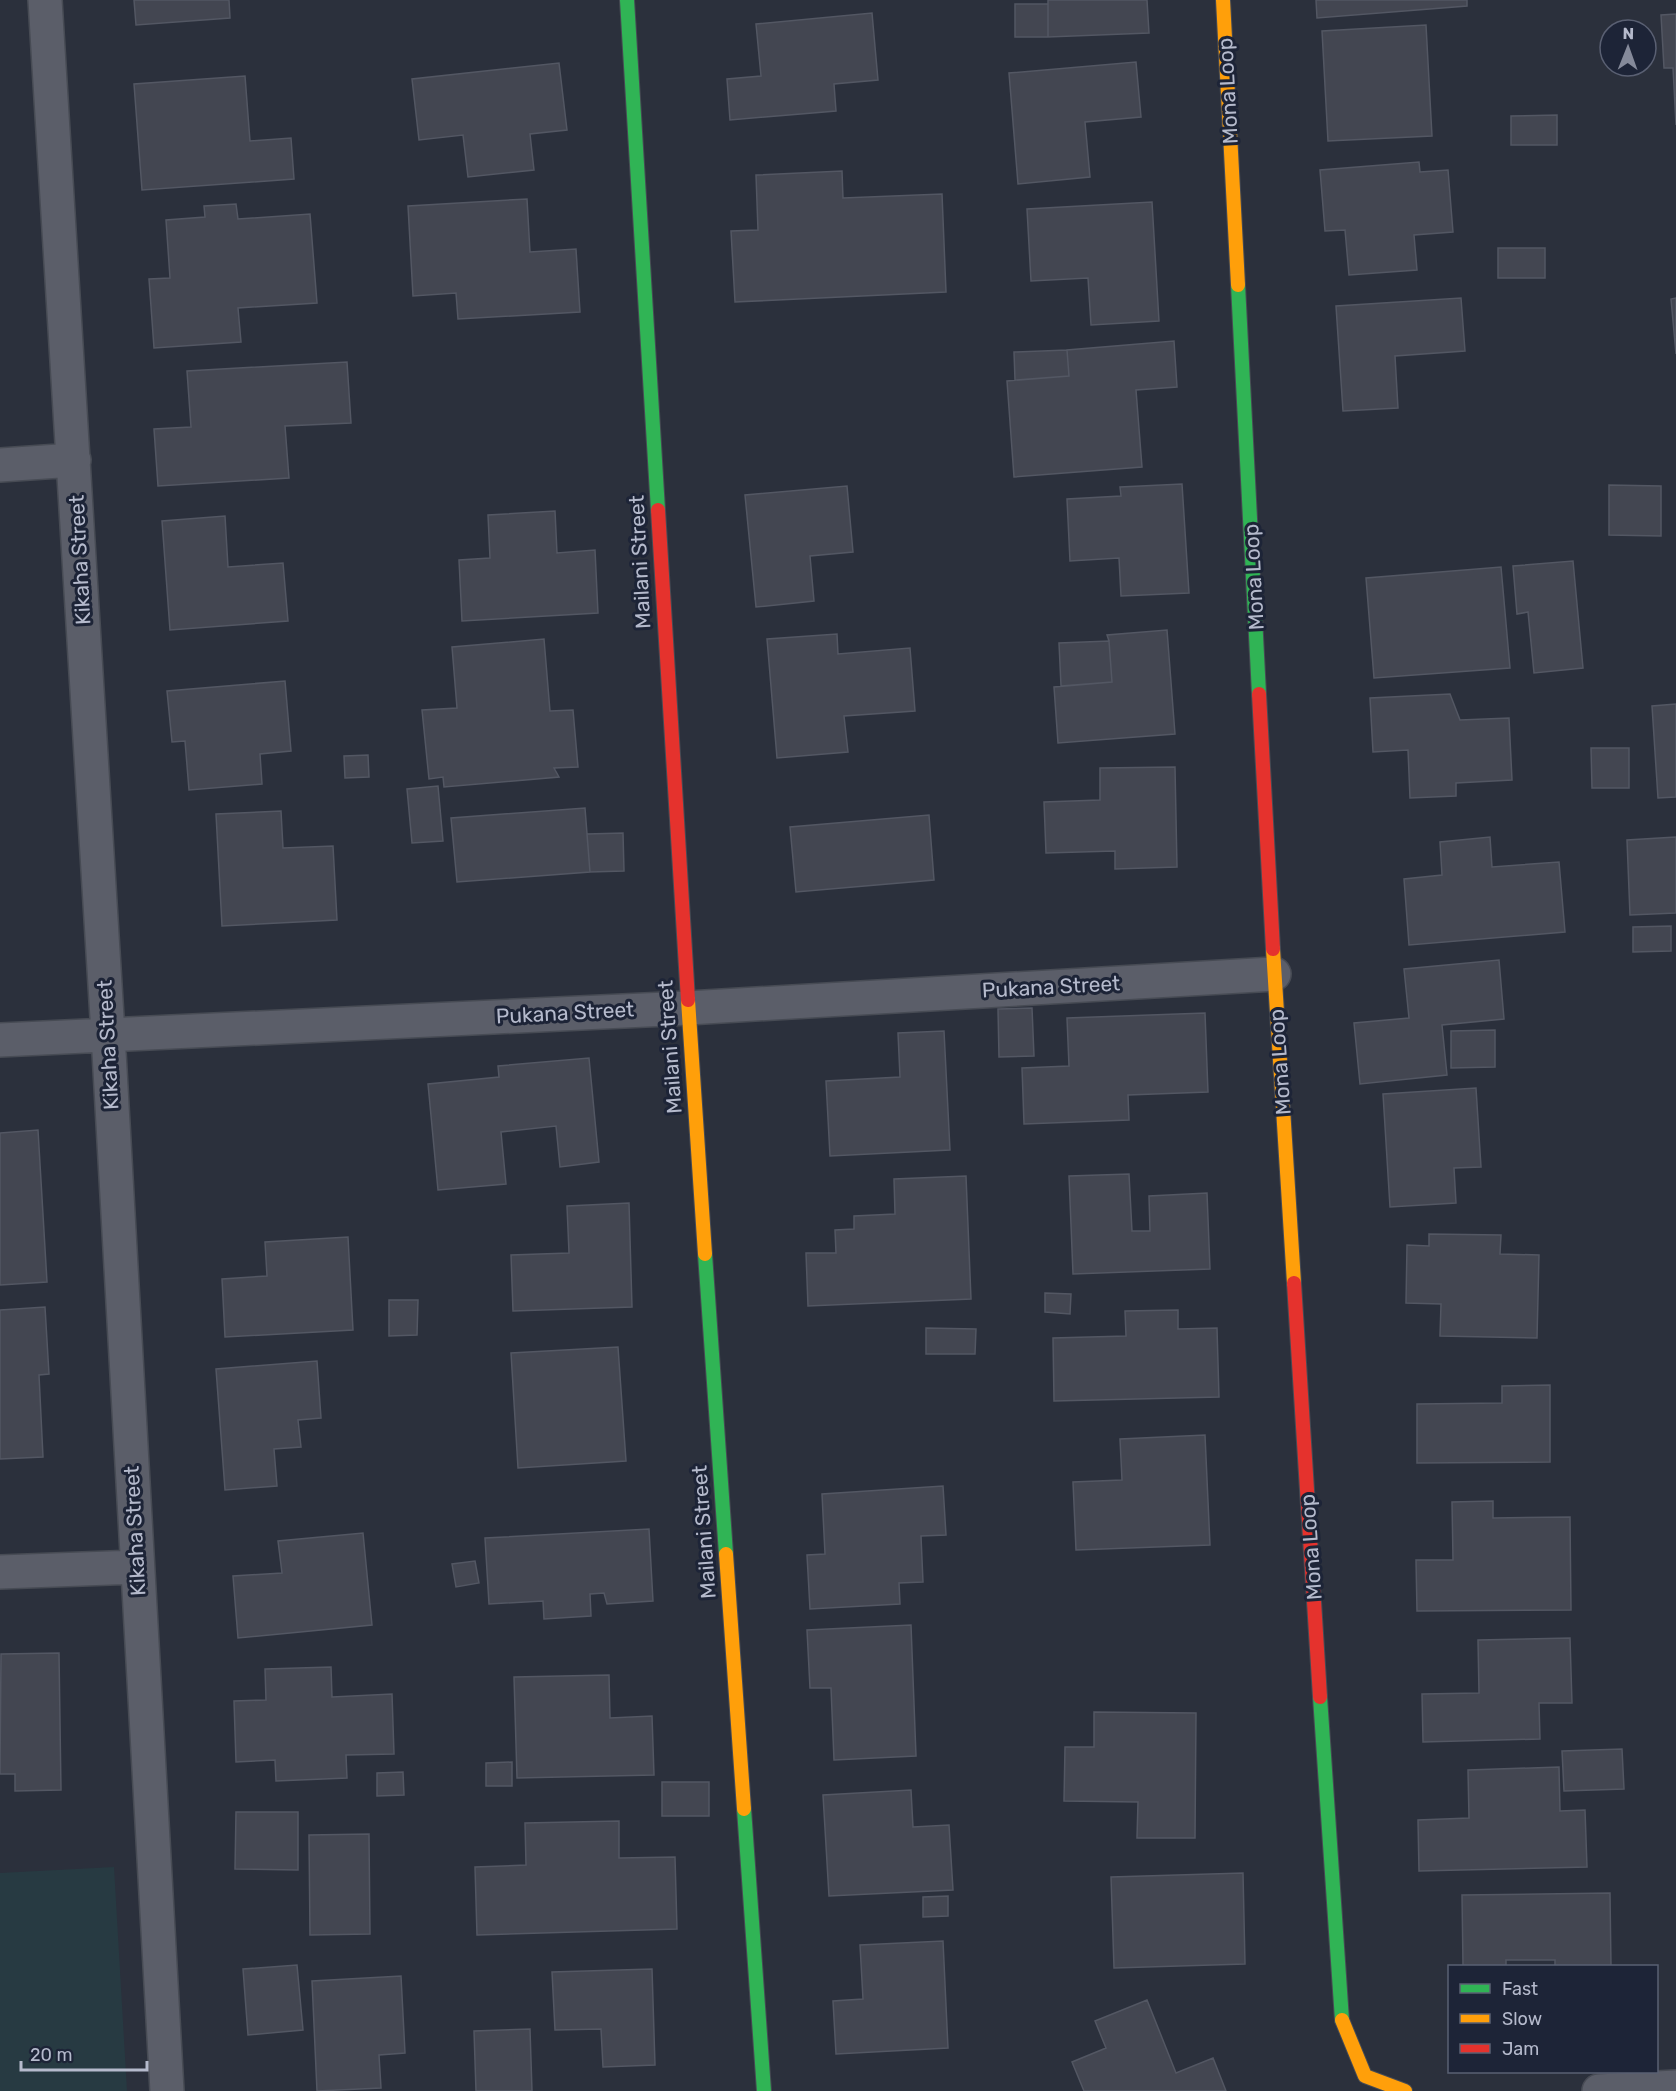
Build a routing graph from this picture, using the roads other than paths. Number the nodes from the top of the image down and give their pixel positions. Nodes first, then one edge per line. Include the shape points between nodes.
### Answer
1 (45, 0) edge
2 (627, 0) edge
3 (1223, 0) edge
4 (74, 460) junction
5 (0, 465) edge
6 (1274, 974) junction
7 (688, 1008) junction
8 (108, 1034) junction
9 (0, 1040) edge
10 (137, 1566) junction
11 (0, 1572) edge
12 (1676, 2087) edge
13 (167, 2091) edge
14 (764, 2091) edge
15 (1405, 2091) edge
16 (1599, 2091) edge

1 - 4 street, Kikaha Street
2 - 7 street, Mailani Street
3 - 6 street, Mona Loop
4 - 5 street
4 - 8 street, Kikaha Street
6 - 7 street, Pukana Street
6 - 15 street, Mona Loop via 1341,2018 1365,2076
7 - 8 street, Pukana Street
7 - 14 street, Mailani Street
8 - 9 street, Pukana Street
8 - 10 street, Kikaha Street
10 - 11 street
10 - 13 street, Kikaha Street
12 - 16 street

